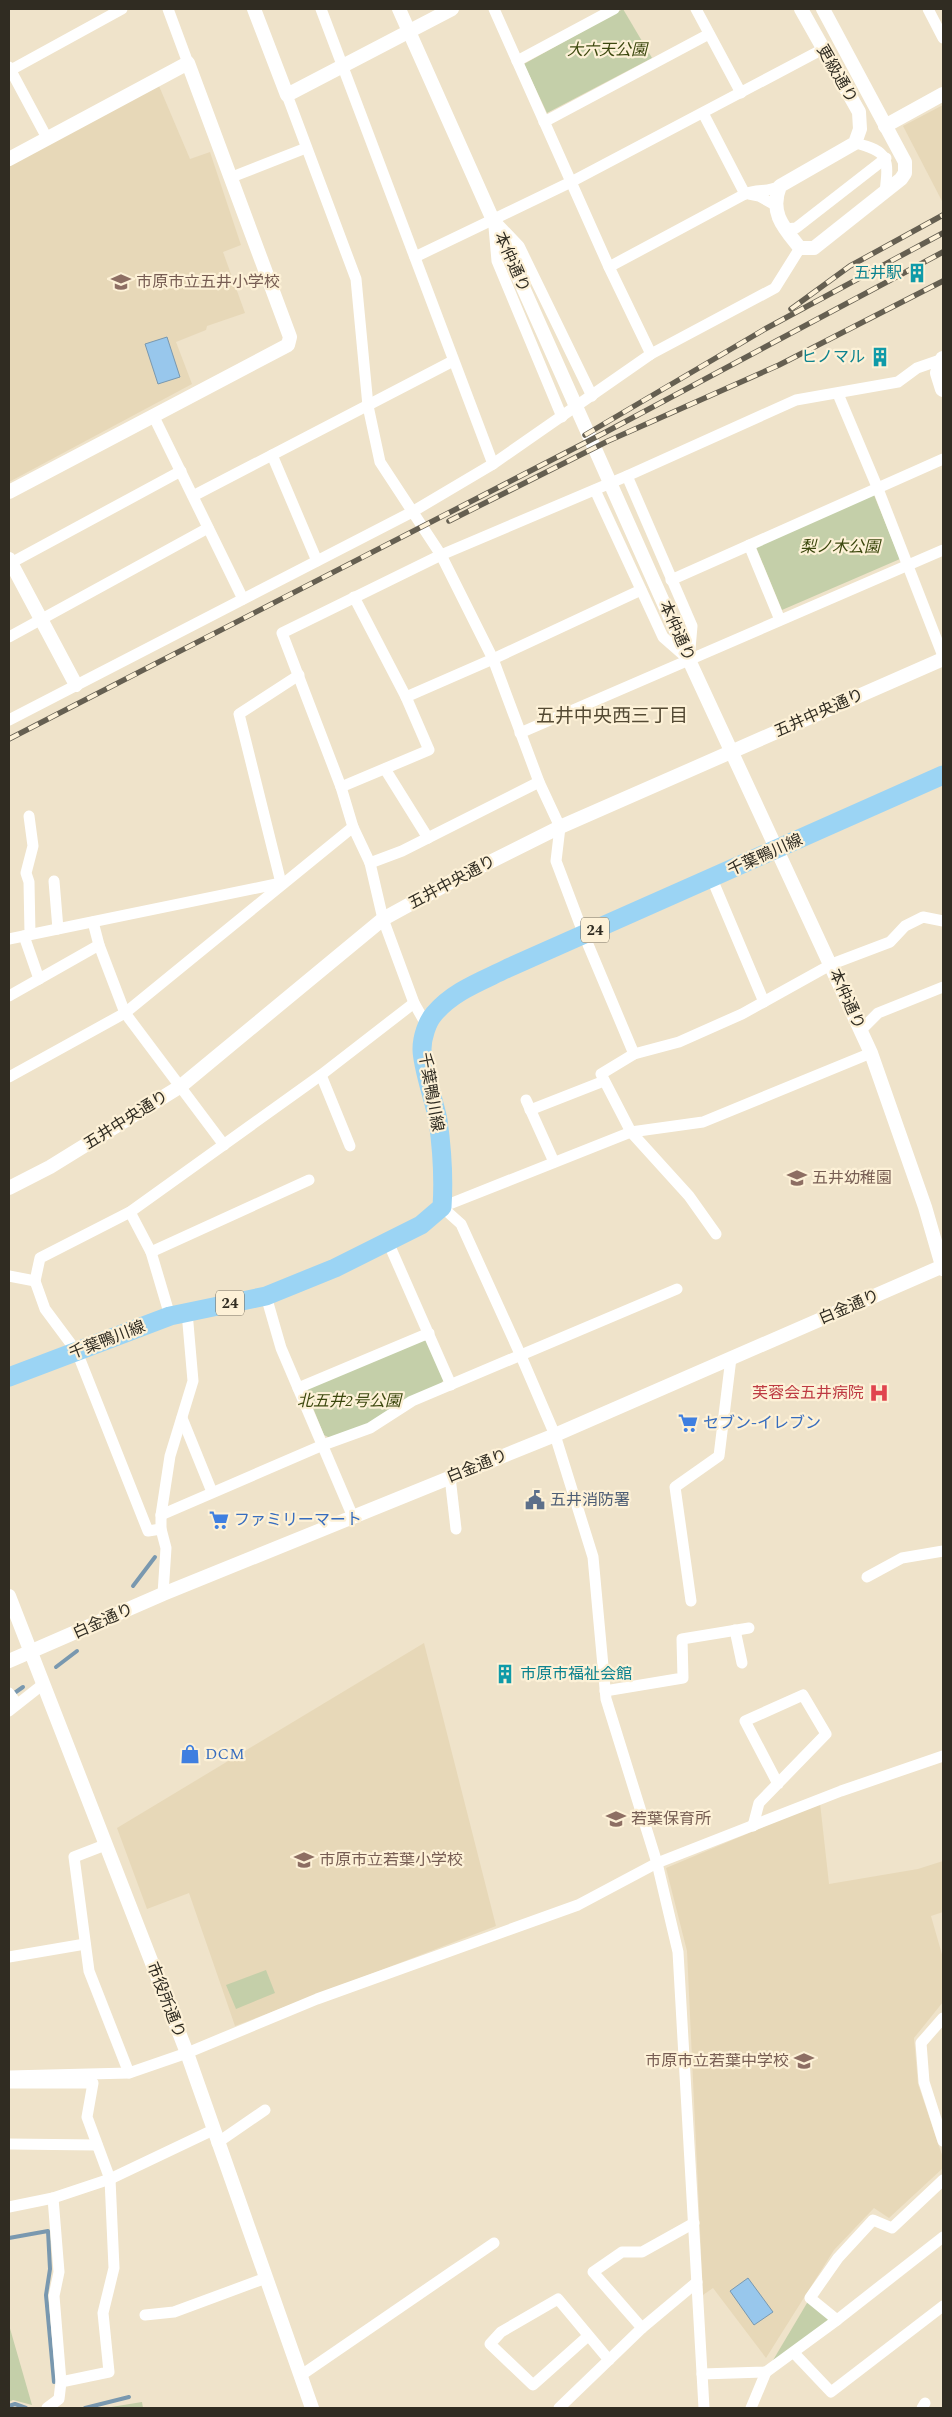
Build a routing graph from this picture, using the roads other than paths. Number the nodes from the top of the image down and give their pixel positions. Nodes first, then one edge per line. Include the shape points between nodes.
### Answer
1 (122, 9) edge
2 (168, 9) edge
3 (254, 9) edge
4 (321, 9) edge
5 (399, 9) edge
6 (452, 9) edge
7 (494, 9) edge
8 (614, 9) edge
9 (696, 9) edge
10 (801, 9) edge
11 (823, 9) edge
12 (928, 9) edge
13 (409, 32) junction
14 (709, 34) junction
15 (943, 38) edge
16 (823, 49) junction
17 (517, 62) junction
18 (188, 64) junction
19 (343, 67) junction
20 (9, 69) edge
21 (741, 93) junction
22 (943, 94) edge
23 (287, 95) junction
24 (703, 113) junction
25 (544, 122) junction
26 (885, 126) junction
27 (47, 138) junction
28 (855, 143) junction
29 (306, 148) junction
30 (886, 158) junction
31 (9, 159) edge
32 (232, 177) junction
33 (571, 182) junction
34 (780, 186) junction
35 (885, 192) junction
36 (745, 194) junction
37 (775, 205) junction
38 (493, 220) junction
39 (785, 228) junction
40 (800, 248) junction
41 (415, 256) junction
42 (609, 267) junction
43 (651, 354) junction
44 (943, 359) edge
45 (453, 361) junction
46 (943, 389) edge
47 (838, 394) junction
48 (592, 396) junction
49 (368, 406) junction
50 (154, 415) junction
51 (562, 417) junction
52 (272, 455) junction
53 (943, 459) edge
54 (493, 464) junction
55 (181, 471) junction
56 (627, 476) junction
57 (878, 489) junction
58 (595, 490) junction
59 (9, 492) edge
60 (193, 496) junction
61 (412, 512) junction
62 (208, 528) junction
63 (749, 545) junction
64 (943, 550) edge
65 (440, 555) junction
66 (317, 561) junction
67 (9, 562) edge
68 (908, 566) junction
69 (671, 580) junction
70 (641, 590) junction
71 (354, 597) junction
72 (243, 599) junction
73 (42, 620) junction
74 (780, 620) junction
75 (9, 637) edge
76 (943, 658) edge
77 (493, 660) junction
78 (689, 660) junction
79 (298, 675) junction
80 (76, 685) junction
81 (406, 697) junction
82 (9, 720) edge
83 (520, 734) junction
84 (732, 752) junction
85 (385, 769) junction
86 (943, 775) edge
87 (539, 782) junction
88 (341, 788) junction
89 (29, 816) dead end
90 (353, 827) junction
91 (560, 827) junction
92 (428, 838) junction
93 (778, 850) junction
94 (370, 863) junction
95 (712, 879) junction
96 (54, 881) dead end
97 (281, 883) junction
98 (383, 919) junction
99 (943, 920) edge
100 (93, 922) junction
101 (58, 929) junction
102 (27, 935) junction
103 (584, 935) junction
104 (9, 939) edge
105 (99, 945) junction
106 (832, 964) junction
107 (39, 979) junction
108 (943, 987) edge
109 (9, 996) edge
110 (764, 1002) junction
111 (414, 1003) junction
112 (125, 1013) junction
113 (427, 1026) junction
114 (861, 1030) junction
115 (871, 1053) junction
116 (634, 1054) junction
117 (321, 1075) junction
118 (9, 1077) edge
119 (604, 1081) junction
120 (181, 1086) junction
121 (631, 1132) junction
122 (224, 1145) junction
123 (350, 1146) dead end
124 (554, 1162) junction
125 (309, 1180) dead end
126 (9, 1188) edge
127 (442, 1207) junction
128 (130, 1212) junction
129 (716, 1234) dead end
130 (388, 1242) junction
131 (151, 1252) junction
132 (942, 1265) edge
133 (9, 1276) edge
134 (35, 1281) junction
135 (677, 1290) dead end
136 (266, 1296) junction
137 (179, 1314) junction
138 (429, 1333) junction
139 (76, 1352) junction
140 (521, 1356) junction
141 (731, 1358) junction
142 (9, 1377) edge
143 (451, 1384) junction
144 (298, 1388) junction
145 (182, 1418) junction
146 (555, 1435) junction
147 (323, 1445) junction
148 (450, 1477) junction
149 (212, 1492) junction
150 (161, 1514) junction
151 (353, 1517) junction
152 (161, 1529) junction
153 (456, 1529) dead end
154 (943, 1551) edge
155 (867, 1577) dead end
156 (163, 1594) junction
157 (9, 1596) edge
158 (691, 1601) dead end
159 (749, 1628) dead end
160 (735, 1630) junction
161 (30, 1652) junction
162 (9, 1660) edge
163 (742, 1663) dead end
164 (42, 1684) junction
165 (605, 1691) junction
166 (9, 1693) edge
167 (13, 1707) edge
168 (943, 1756) edge
169 (778, 1784) junction
170 (753, 1826) junction
171 (105, 1845) junction
172 (657, 1863) junction
173 (86, 1944) junction
174 (9, 1957) edge
175 (941, 2025) edge
176 (187, 2053) junction
177 (129, 2073) junction
178 (9, 2076) edge
179 (9, 2084) edge
180 (265, 2110) dead end
181 (215, 2137) junction
182 (943, 2141) edge
183 (9, 2144) edge
184 (97, 2145) junction
185 (110, 2179) junction
186 (943, 2180) edge
187 (54, 2198) junction
188 (9, 2207) edge
189 (694, 2223) junction
190 (943, 2237) edge
191 (494, 2243) dead end
192 (266, 2278) junction
193 (697, 2282) junction
194 (943, 2306) edge
195 (145, 2315) dead end
196 (837, 2320) junction
197 (642, 2328) junction
198 (588, 2336) junction
199 (794, 2354) junction
200 (609, 2360) junction
201 (766, 2372) junction
202 (702, 2374) junction
203 (300, 2376) junction
204 (61, 2382) junction
205 (47, 2408) edge
206 (312, 2408) edge
207 (560, 2408) edge
208 (704, 2408) edge
209 (751, 2408) edge

1 - 20 street
2 - 18 street
3 - 23 street
4 - 19 street
5 - 13 street, 本仲通り
6 - 13 street
7 - 17 street
8 - 17 street
9 - 14 street
10 - 16 street, 更級通り
11 - 26 street, 更級通り
12 - 15 street
13 - 19 street
13 - 38 street, 本仲通り
14 - 21 street
14 - 25 street
16 - 21 street
16 - 28 street, 更級通り via 859,112 860,129
17 - 25 street
18 - 27 street
18 - 32 street
19 - 23 street
19 - 41 street
20 - 27 street
21 - 24 street
22 - 26 street
23 - 29 street
24 - 33 street
24 - 36 street
25 - 33 street
26 - 35 street, 更級通り via 906,168 901,179
27 - 31 street
28 - 30 street via 880,151
28 - 34 street
29 - 32 street
29 - 49 street via 356,279
30 - 35 street
30 - 39 street via 796,228
32 - 50 street via 290,342
33 - 38 street
33 - 42 street
34 - 36 street via 770,191 754,189
34 - 37 street
35 - 40 street via 814,248
36 - 37 street via 760,196
36 - 42 street
37 - 39 street
38 - 41 street
38 - 48 street via 519,246
38 - 51 street via 498,261
38 - 78 street, 本仲通り
39 - 40 street
40 - 43 street via 775,288
41 - 45 street
42 - 43 street
43 - 48 street
44 - 46 main road via 938,373
44 - 47 street via 918,368 898,382
45 - 49 street
45 - 54 street
47 - 56 street via 796,400
47 - 57 street
48 - 51 street
49 - 52 street
49 - 61 street via 380,462
50 - 55 street
50 - 59 street
51 - 54 street
52 - 60 street
52 - 66 street
53 - 57 street
54 - 61 street
55 - 60 street
55 - 67 street
56 - 58 street
56 - 69 street
57 - 63 street
57 - 68 street
58 - 65 street
58 - 70 street
60 - 62 street
61 - 65 street
61 - 66 street
62 - 72 street
62 - 73 street
63 - 69 street
63 - 74 street
64 - 68 street
65 - 71 street
65 - 77 street
66 - 72 street
67 - 73 street
68 - 74 street
68 - 76 street
69 - 78 street via 692,626
70 - 77 street
70 - 78 street via 663,637
71 - 79 street via 282,633
71 - 81 street
72 - 80 street
73 - 75 street
73 - 80 street
74 - 78 street
76 - 84 street, 五井中央通り
77 - 81 street
77 - 83 street
78 - 83 street
78 - 84 street, 本仲通り
79 - 88 street
79 - 97 street via 239,714
80 - 82 street
81 - 85 street via 429,750
83 - 87 street
84 - 91 street, 五井中央通り
84 - 93 street, 本仲通り
85 - 88 street
85 - 92 street
86 - 93 main road, 千葉鴨川線 / 24
87 - 91 street
87 - 92 street
88 - 90 street
89 - 102 street via 33,846 26,873 29,882
90 - 94 street
90 - 97 street
91 - 98 street, 五井中央通り
91 - 103 street via 556,861
92 - 94 street
93 - 95 main road, 千葉鴨川線 / 24
93 - 106 street, 本仲通り
94 - 98 street
95 - 103 main road, 千葉鴨川線 / 24
95 - 110 street
96 - 101 street
97 - 100 street
97 - 112 street
98 - 111 street
98 - 120 street, 五井中央通り
99 - 106 street via 923,917 905,926 890,942
100 - 101 street
100 - 105 street
101 - 102 street
102 - 104 street
102 - 107 street
103 - 113 main road, 千葉鴨川線 / 24 via 467,988 447,1000
103 - 116 street
105 - 107 street
105 - 112 street
106 - 110 street
106 - 114 street, 本仲通り
107 - 109 street
108 - 114 street via 878,1013
110 - 116 street via 679,1042
111 - 113 street
111 - 117 street
112 - 118 street
112 - 120 street
113 - 127 main road, 千葉鴨川線 / 24 via 422,1050 438,1120 444,1179
114 - 115 street, 本仲通り
115 - 121 street via 703,1122
115 - 132 street, 本仲通り
116 - 119 street via 601,1074
117 - 122 street
117 - 123 street
119 - 121 street
119 - 124 street via 528,1105
120 - 122 street
120 - 126 street, 五井中央通り via 50,1168
121 - 124 street
121 - 129 street via 689,1196
122 - 128 street
124 - 127 street
125 - 131 street
127 - 130 main road, 千葉鴨川線 / 24 via 421,1225
127 - 140 street via 461,1224
128 - 131 street
128 - 134 street via 40,1258
130 - 136 main road, 千葉鴨川線 / 24
130 - 138 street
131 - 137 street
132 - 141 street, 白金通り
133 - 134 street
134 - 139 street via 45,1309
135 - 140 street
136 - 137 main road, 千葉鴨川線 / 24
136 - 144 street via 281,1348
137 - 139 main road, 千葉鴨川線 / 24
137 - 145 street via 193,1381
138 - 143 street
138 - 144 street
139 - 142 main road, 千葉鴨川線 / 24
139 - 152 street via 148,1531
140 - 143 street
140 - 146 street
141 - 146 street, 白金通り
141 - 158 street via 719,1456 675,1487
143 - 147 street via 412,1401 370,1428
144 - 147 street
145 - 149 street
145 - 150 street via 170,1456
146 - 148 street, 白金通り
146 - 165 street via 593,1557
147 - 149 street
147 - 151 street
148 - 151 street, 白金通り
148 - 153 street
149 - 150 street
150 - 152 street
151 - 156 street, 白金通り
152 - 156 street via 166,1548
154 - 155 street via 902,1558
156 - 161 street, 白金通り
157 - 161 street, 市役所通り
159 - 160 street
160 - 163 street
160 - 165 street via 682,1638 684,1678
161 - 162 street, 白金通り
161 - 164 street, 市役所通り
164 - 167 street
164 - 171 street, 市役所通り
165 - 172 street
166 - 167 street
168 - 170 street
169 - 169 street via 826,1734 803,1695 745,1721
169 - 170 street via 759,1803
170 - 172 street
171 - 173 street via 74,1857
171 - 176 street, 市役所通り
172 - 176 street via 578,1905 317,1999
172 - 189 street via 678,1952
173 - 174 street
173 - 177 street via 89,1971
175 - 182 street via 920,2043 924,2082
176 - 177 street
176 - 181 street, 市役所通り
177 - 178 street
179 - 184 street via 93,2084 87,2117
180 - 181 street
181 - 185 street
181 - 192 street, 市役所通り
183 - 184 street
184 - 185 street
185 - 187 street
185 - 204 street via 114,2268 103,2313 109,2372
186 - 196 street via 892,2228 873,2220 838,2258 810,2298
187 - 188 street
187 - 204 street via 59,2272 54,2296
189 - 193 street
189 - 197 street via 642,2252 622,2252 593,2272
190 - 196 street
191 - 203 street
192 - 195 street via 174,2312
192 - 203 street, 市役所通り
193 - 197 street
193 - 202 street
194 - 199 street via 831,2392
196 - 199 street
197 - 200 street
198 - 198 street via 558,2299 501,2332 490,2344 533,2385
198 - 200 street
199 - 201 street
200 - 207 street
201 - 202 street
201 - 209 street
202 - 208 street
203 - 206 street, 市役所通り
204 - 205 street via 59,2399

